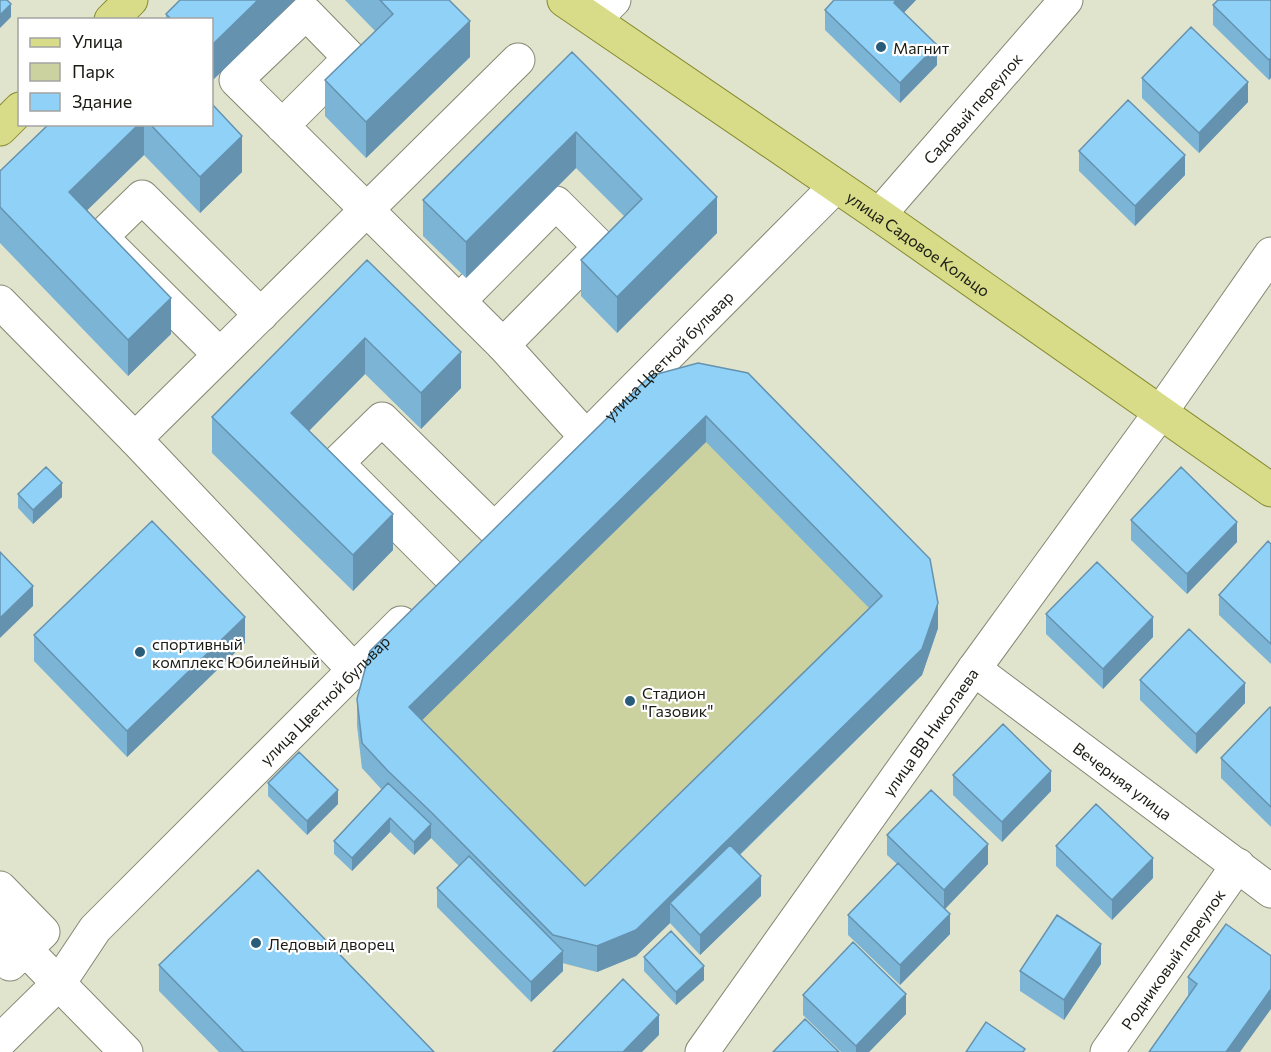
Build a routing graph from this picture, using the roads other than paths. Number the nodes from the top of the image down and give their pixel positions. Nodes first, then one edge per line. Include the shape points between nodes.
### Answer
1 (131, 0) edge
2 (564, 0) edge
3 (1066, 0) edge
4 (604, 10) edge
5 (113, 18) edge
6 (518, 60) dead end
7 (18, 112) edge
8 (282, 126) dead end
9 (0, 129) edge
10 (836, 186) junction
11 (366, 210) junction
12 (879, 215) junction
13 (1271, 254) edge
14 (459, 301) junction
15 (0, 302) edge
16 (261, 315) junction
17 (503, 345) junction
18 (220, 355) junction
19 (1160, 413) junction
20 (587, 438) junction
21 (135, 439) junction
22 (1271, 490) edge
23 (495, 530) junction
24 (449, 575) junction
25 (353, 669) junction
26 (974, 669) junction
27 (1238, 865) junction
28 (1271, 891) edge
29 (8, 925) edge
30 (58, 982) junction
31 (0, 1041) edge
32 (126, 1052) edge
33 (702, 1052) edge
34 (1107, 1052) edge

1 - 5 main road
2 - 4 main road, улица Садовое Кольцо
3 - 12 street, Садовый переулок
4 - 10 main road, улица Садовое Кольцо
6 - 11 street
7 - 9 main road
8 - 11 street
10 - 12 main road, улица Садовое Кольцо
10 - 20 street, улица Цветной бульвар
11 - 14 street
11 - 16 street
12 - 19 main road, улица Садовое Кольцо
13 - 19 street, улица ВВ Николаева
14 - 17 street
14 - 17 street via 555,203 600,247
15 - 21 street
16 - 18 street
16 - 18 street via 142,198 101,237
17 - 20 street
18 - 21 street
19 - 22 main road, улица Садовое Кольцо
19 - 26 street, улица ВВ Николаева
20 - 23 street, улица Цветной бульвар
21 - 25 street
23 - 24 street, улица Цветной бульвар
23 - 24 street via 382,419 344,456 337,463
24 - 25 street, улица Цветной бульвар
25 - 30 street, улица Цветной бульвар via 95,929
26 - 27 street, Вечерняя улица
26 - 33 street, улица ВВ Николаева
27 - 28 street, Вечерняя улица
27 - 34 street, Родниковый переулок
29 - 30 street
30 - 31 street, улица Цветной бульвар
30 - 32 street

